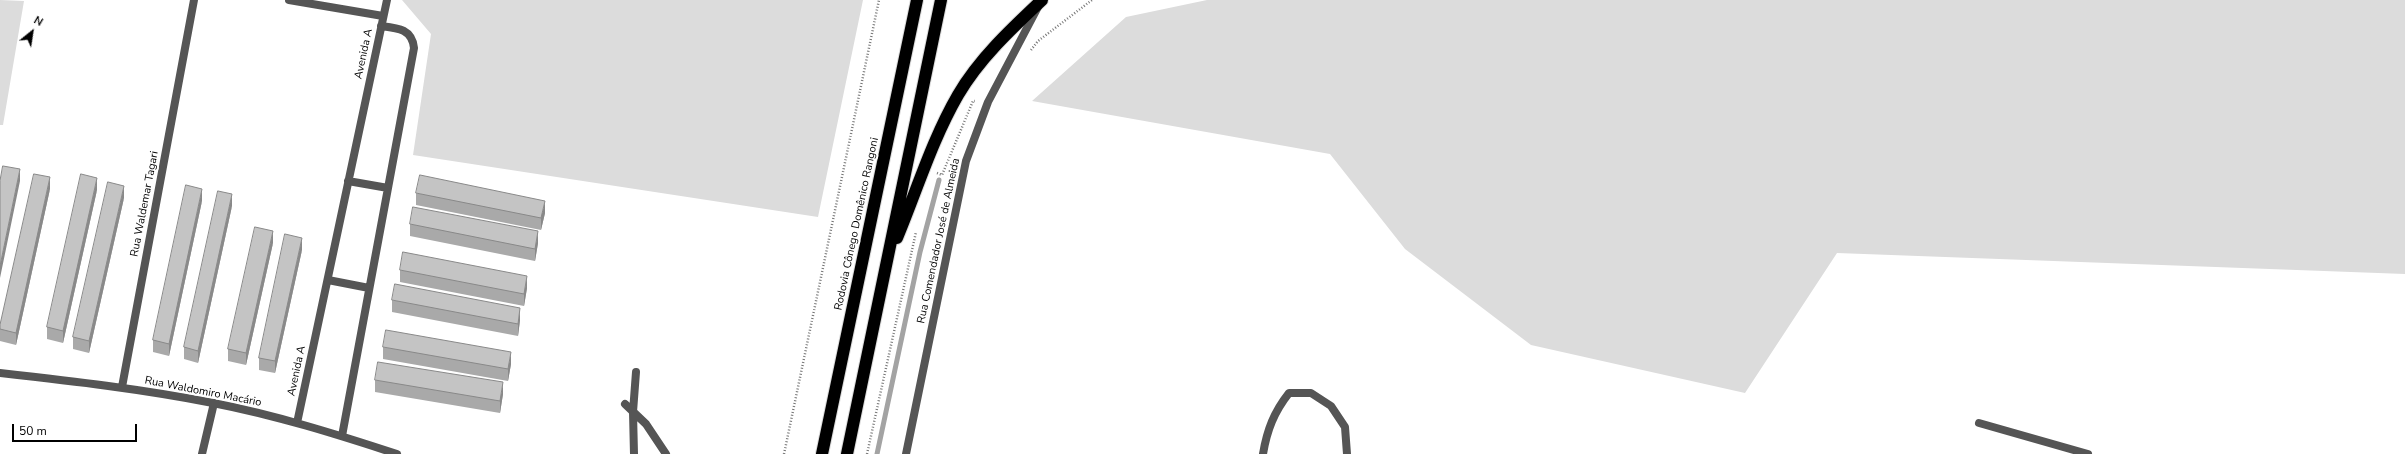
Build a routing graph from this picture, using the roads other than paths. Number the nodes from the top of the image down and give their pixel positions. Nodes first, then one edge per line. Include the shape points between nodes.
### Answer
1 (194, 0) edge
2 (289, 0) edge
3 (387, 0) edge
4 (917, 0) edge
5 (941, 0) edge
6 (1042, 0) edge
7 (383, 16) junction
8 (381, 26) junction
9 (348, 181) junction
10 (388, 188) junction
11 (886, 263) junction
12 (328, 280) junction
13 (369, 288) junction
14 (636, 372) dead end
15 (0, 373) edge
16 (122, 387) junction
17 (214, 403) junction
18 (626, 404) dead end
19 (633, 412) junction
20 (297, 423) junction
21 (1978, 423) dead end
22 (342, 436) junction
23 (202, 454) edge
24 (397, 454) edge
25 (634, 454) edge
26 (666, 454) edge
27 (822, 454) edge
28 (847, 454) edge
29 (906, 454) edge
30 (1263, 454) edge
31 (1347, 454) edge
32 (2088, 454) edge

1 - 16 street, Rua Waldemar Tagari
2 - 7 street
3 - 7 street
4 - 27 highway, Rodovia Cônego Domênico Rangoni
5 - 11 highway
6 - 11 highway via 985,57 958,95 940,131
6 - 29 street, Rua Comendador José de Almeida via 988,102 966,161
7 - 8 street
8 - 9 street, Avenida A
8 - 10 street, Avenida A via 407,32 413,39 414,48
9 - 10 street
9 - 12 street, Avenida A
10 - 13 street, Avenida A
11 - 28 highway
12 - 13 street
12 - 20 street, Avenida A
13 - 22 street, Avenida A
14 - 19 street
15 - 16 street, Rua Waldomiro Macário
16 - 17 street, Rua Waldomiro Macário
17 - 20 street, Rua Waldomiro Macário
17 - 23 street
18 - 19 street
19 - 25 street
19 - 26 street via 646,424
20 - 22 street, Rua Waldomiro Macário
21 - 32 street
22 - 24 street, Rua Waldomiro Macário
30 - 31 street via 1267,432 1289,393 1311,393 1331,406 1345,427

